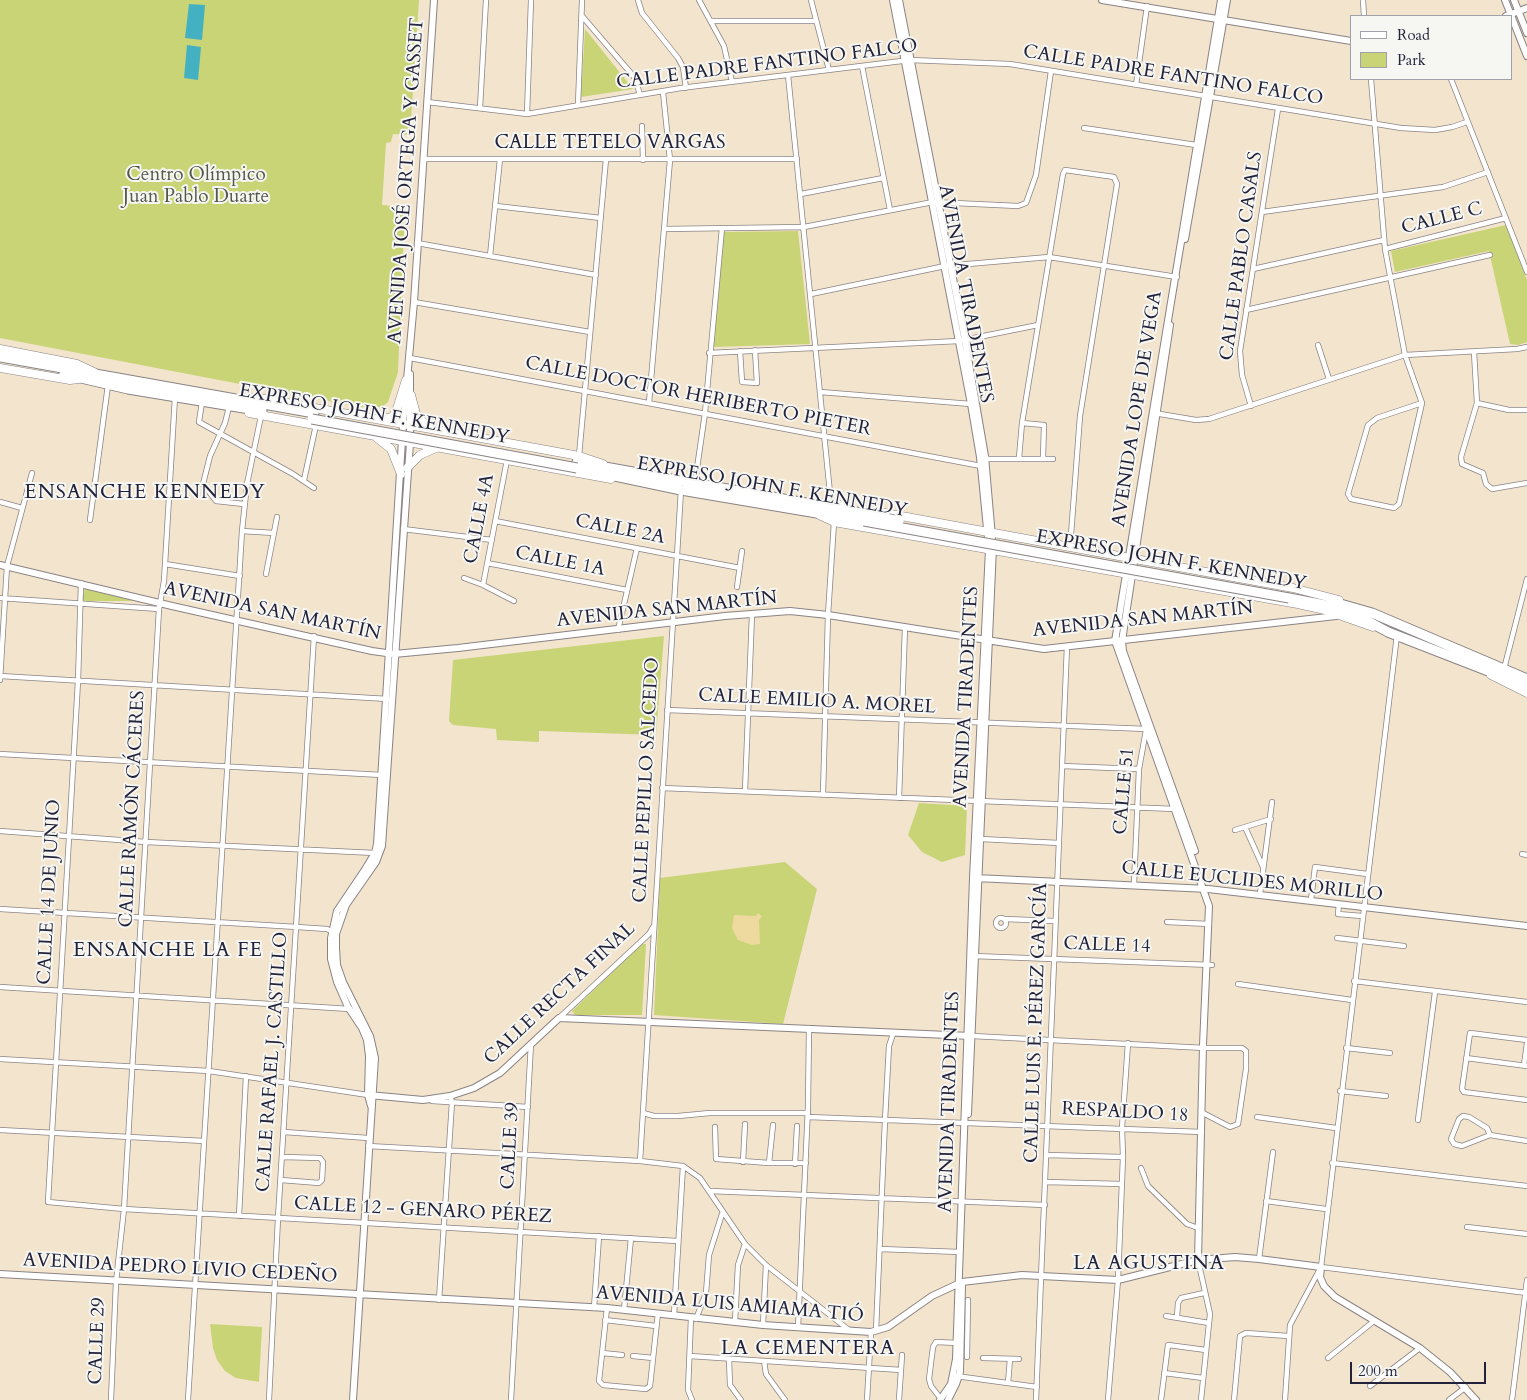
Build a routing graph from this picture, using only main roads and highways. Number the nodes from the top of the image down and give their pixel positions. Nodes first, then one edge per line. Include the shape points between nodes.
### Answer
1 (434, 0) edge
2 (893, 0) edge
3 (899, 0) edge
4 (1102, 0) edge
5 (1221, 0) edge
6 (1227, 0) edge
7 (1505, 0) edge
8 (1514, 0) edge
9 (1527, 8) edge
10 (1518, 12) junction
11 (1508, 15) edge
12 (1221, 20) junction
13 (1512, 24) edge
14 (1527, 33) edge
15 (1350, 41) edge
16 (1527, 56) edge
17 (908, 60) junction
18 (1208, 97) junction
19 (1176, 277) junction
20 (962, 340) junction
21 (1, 351) edge
22 (409, 361) junction
23 (1, 367) edge
24 (406, 380) junction
25 (411, 395) junction
26 (236, 398) junction
27 (233, 408) junction
28 (355, 415) junction
29 (314, 419) junction
30 (378, 420) junction
31 (407, 424) junction
32 (353, 432) junction
33 (451, 432) junction
34 (368, 434) junction
35 (460, 434) junction
36 (406, 442) junction
37 (439, 447) junction
38 (458, 450) junction
39 (578, 462) junction
40 (407, 468) junction
41 (401, 474) junction
42 (633, 481) junction
43 (812, 504) junction
44 (817, 514) junction
45 (865, 518) junction
46 (940, 524) junction
47 (989, 533) junction
48 (937, 539) junction
49 (1039, 542) junction
50 (991, 550) junction
51 (1082, 550) junction
52 (1036, 558) junction
53 (1131, 559) junction
54 (4, 565) edge
55 (1080, 566) junction
56 (1181, 567) junction
57 (1129, 576) junction
58 (1179, 584) junction
59 (1290, 595) junction
60 (1359, 608) junction
61 (1344, 616) junction
62 (1392, 634) junction
63 (986, 641) junction
64 (1119, 641) junction
65 (392, 653) junction
66 (1481, 669) junction
67 (1527, 679) edge
68 (1527, 686) edge
69 (1527, 693) edge
70 (980, 801) junction
71 (976, 878) junction
72 (1206, 889) junction
73 (1527, 926) edge
74 (334, 932) junction
75 (1210, 965) junction
76 (970, 1036) junction
77 (371, 1095) junction
78 (963, 1202) junction
79 (1198, 1260) junction
80 (0, 1274) edge
81 (960, 1283) junction
82 (358, 1294) junction
83 (353, 1400) edge
84 (942, 1400) edge
85 (1476, 1400) edge

1 - 22 main road, AVENIDA JOSÉ ORTEGA Y GASSET
2 - 17 main road, AVENIDA TIRADENTES
3 - 17 main road, AVENIDA TIRADENTES
4 - 12 main road
5 - 12 main road, AVENIDA LOPE DE VEGA
6 - 12 main road, AVENIDA LOPE DE VEGA
7 - 11 main road
8 - 10 main road
9 - 10 main road
10 - 11 main road
10 - 14 main road
12 - 15 main road
12 - 18 main road, AVENIDA LOPE DE VEGA
13 - 16 main road
17 - 20 main road, AVENIDA TIRADENTES
18 - 19 main road, AVENIDA LOPE DE VEGA
18 - 19 main road, AVENIDA LOPE DE VEGA via 1196,144
19 - 53 main road, AVENIDA LOPE DE VEGA
20 - 47 main road, AVENIDA TIRADENTES
20 - 47 main road, AVENIDA TIRADENTES via 985,459
21 - 26 highway, EXPRESO JOHN F. KENNEDY via 74,371
22 - 24 main road, AVENIDA JOSÉ ORTEGA Y GASSET
22 - 25 main road, AVENIDA JOSÉ ORTEGA Y GASSET
23 - 27 highway, EXPRESO JOHN F. KENNEDY
24 - 30 main road via 396,412 392,417
24 - 31 main road, AVENIDA JOSÉ ORTEGA Y GASSET
25 - 31 main road, AVENIDA JOSÉ ORTEGA Y GASSET
25 - 33 main road via 413,409 419,419
26 - 28 main road via 266,399
26 - 29 highway, EXPRESO JOHN F. KENNEDY
27 - 29 highway, EXPRESO JOHN F. KENNEDY
27 - 29 main road via 261,416
28 - 30 main road
28 - 32 main road via 386,423 391,429 385,434
29 - 32 main road
29 - 39 highway, EXPRESO JOHN F. KENNEDY, bridge
30 - 31 main road
31 - 33 main road
31 - 36 main road, AVENIDA JOSÉ ORTEGA Y GASSET
32 - 34 main road
33 - 35 main road
34 - 36 main road
34 - 41 main road via 391,449
35 - 38 main road via 428,432 423,436 425,442
35 - 39 main road
36 - 37 main road
36 - 40 main road, AVENIDA JOSÉ ORTEGA Y GASSET
36 - 41 main road, AVENIDA JOSÉ ORTEGA Y GASSET
37 - 38 main road
37 - 40 main road via 420,455
38 - 42 main road
39 - 42 highway, EXPRESO JOHN F. KENNEDY
39 - 43 highway, EXPRESO JOHN F. KENNEDY
40 - 65 main road, AVENIDA JOSÉ ORTEGA Y GASSET
41 - 65 main road, AVENIDA JOSÉ ORTEGA Y GASSET
42 - 44 highway, EXPRESO JOHN F. KENNEDY
43 - 45 highway, EXPRESO JOHN F. KENNEDY
43 - 46 main road via 831,503
44 - 45 highway, EXPRESO JOHN F. KENNEDY
44 - 48 main road via 834,522
45 - 59 highway, EXPRESO JOHN F. KENNEDY, bridge
46 - 47 main road
46 - 48 main road via 973,533 975,538 969,543
47 - 49 main road
47 - 50 main road, AVENIDA TIRADENTES
48 - 50 main road
49 - 51 main road
49 - 52 main road via 1030,544 1007,539 1001,543 1005,549
50 - 52 main road
50 - 63 main road, AVENIDA TIRADENTES
51 - 53 main road
51 - 55 main road via 1113,558 1117,564 1111,569 1086,564
52 - 55 main road
53 - 56 main road
53 - 57 main road, AVENIDA LOPE DE VEGA
54 - 65 main road, AVENIDA SAN MARTÍN via 160,606
55 - 57 main road
56 - 58 main road via 1150,565 1144,569 1146,575
56 - 60 main road via 1293,588 1335,598
57 - 58 main road
57 - 64 main road, AVENIDA LOPE DE VEGA
58 - 61 main road via 1298,604
59 - 60 highway, EXPRESO JOHN F. KENNEDY
59 - 62 highway, EXPRESO JOHN F. KENNEDY via 1362,618
60 - 67 highway, EXPRESO JOHN F. KENNEDY
61 - 62 main road
61 - 64 main road, AVENIDA SAN MARTÍN
62 - 66 highway, EXPRESO JOHN F. KENNEDY
63 - 64 main road, AVENIDA SAN MARTÍN via 1044,649
63 - 65 main road, AVENIDA SAN MARTÍN via 790,611
63 - 70 main road, AVENIDA TIRADENTES
64 - 72 main road, AVENIDA LOPE DE VEGA
65 - 74 main road, AVENIDA JOSÉ ORTEGA Y GASSET via 377,853
66 - 68 highway, EXPRESO JOHN F. KENNEDY
66 - 69 main road via 1508,686
70 - 71 main road, AVENIDA TIRADENTES
70 - 71 main road, AVENIDA TIRADENTES via 981,839
71 - 72 main road, CALLE EUCLIDES MORILLO
71 - 76 main road, AVENIDA TIRADENTES
72 - 73 main road, CALLE EUCLIDES MORILLO
72 - 75 main road, AVENIDA LOPE DE VEGA via 1210,906
72 - 75 main road, AVENIDA LOPE DE VEGA via 1215,912
74 - 77 main road, AVENIDA JOSÉ ORTEGA Y GASSET via 337,966 373,1043
74 - 77 main road, AVENIDA JOSÉ ORTEGA Y GASSET via 331,959 348,1007 367,1040
75 - 79 main road, AVENIDA LOPE DE VEGA via 1203,1045
76 - 77 main road, CALLE RECTA FINAL via 559,1018 500,1073 451,1099
76 - 78 main road, AVENIDA TIRADENTES
77 - 82 main road, AVENIDA JOSÉ ORTEGA Y GASSET
78 - 81 main road, AVENIDA TIRADENTES
78 - 81 main road, AVENIDA TIRADENTES
79 - 81 main road, AVENIDA LUIS AMIAMA TIÓ via 1118,1280 1042,1276 988,1278
79 - 85 main road, AVENIDA LUIS AMIAMA TIÓ via 1235,1257 1320,1267 1324,1286 1335,1297 1420,1348 1466,1387
80 - 82 main road, AVENIDA PEDRO LIVIO CEDEÑO
81 - 82 main road, AVENIDA LUIS AMIAMA TIÓ via 932,1296 888,1327 874,1332 763,1325 607,1308
81 - 84 main road, AVENIDA TIRADENTES via 962,1347 956,1376
82 - 83 main road, AVENIDA JOSÉ ORTEGA Y GASSET

